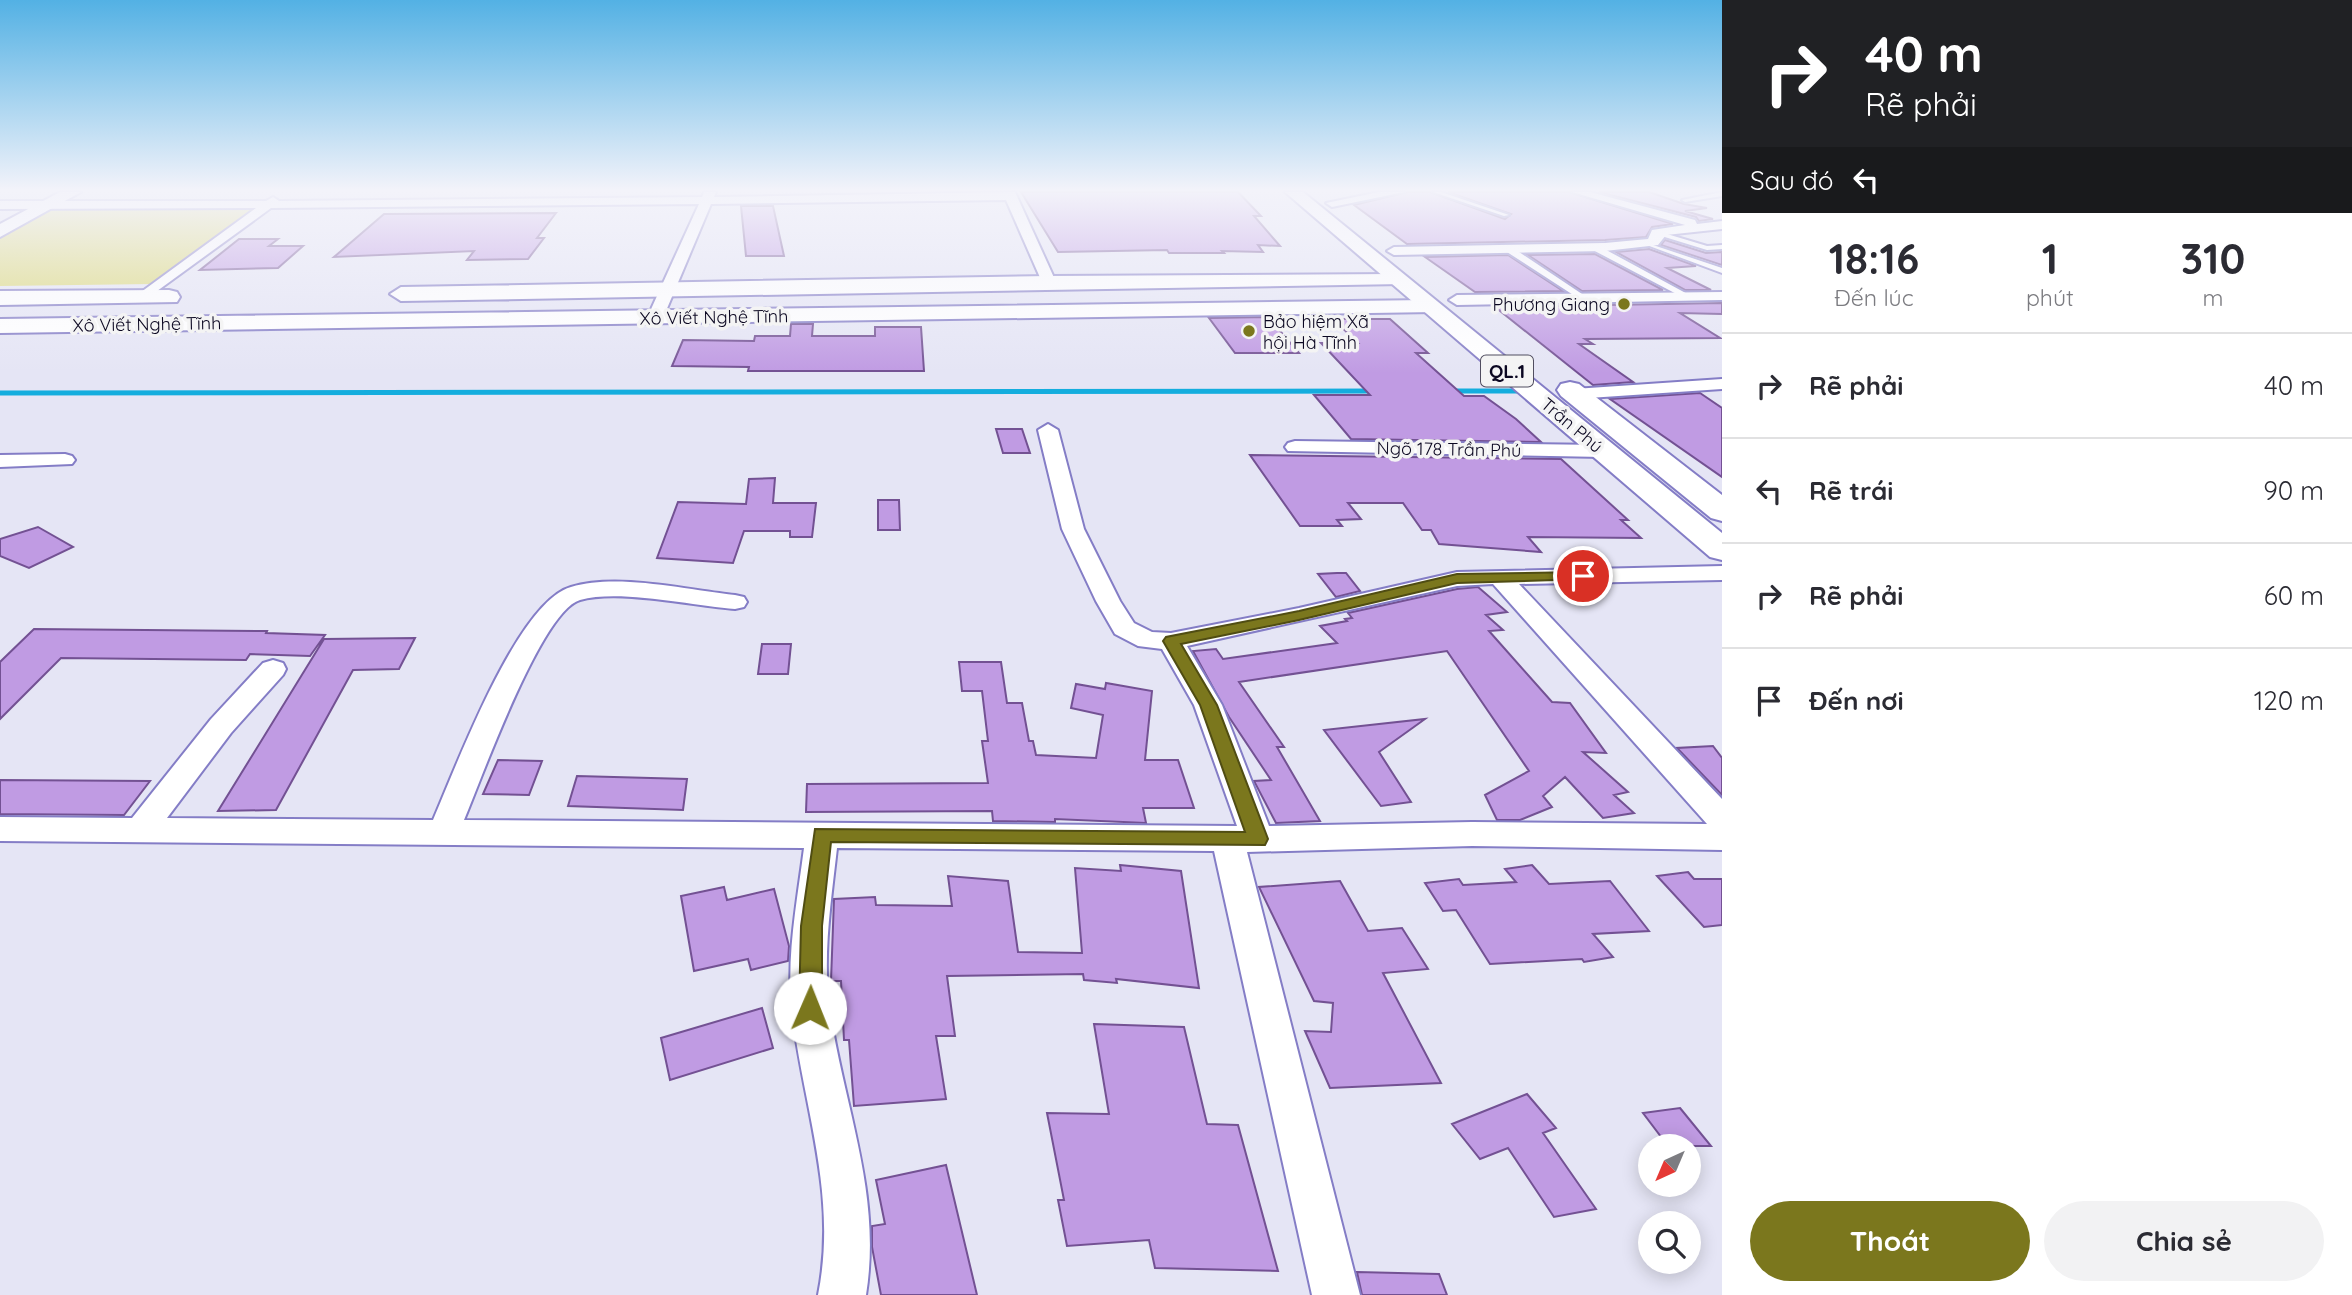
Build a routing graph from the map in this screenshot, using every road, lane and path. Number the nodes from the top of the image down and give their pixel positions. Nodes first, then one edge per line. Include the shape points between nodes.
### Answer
1 (204, 252) edge
2 (682, 252) edge
3 (1036, 252) edge
4 (1364, 252) edge
5 (1396, 252) edge
6 (1514, 252) edge
7 (1604, 252) edge
8 (1672, 252) edge
9 (1722, 271) edge
10 (1396, 280) junction
11 (1049, 282) junction
12 (664, 291) junction
13 (376, 295) dead end
14 (1722, 296) edge
15 (197, 297) dead end
16 (1689, 297) junction
17 (0, 298) edge
18 (142, 298) junction
19 (1584, 298) junction
20 (1457, 300) junction
21 (1428, 307) junction
22 (655, 318) junction
23 (0, 326) edge
24 (1510, 343) dead end
25 (1553, 377) dead end
26 (1717, 387) edge
27 (1574, 394) junction
28 (1048, 430) dead end
29 (1294, 447) dead end
30 (1603, 451) junction
31 (65, 460) dead end
32 (0, 461) edge
33 (1722, 511) edge
34 (1722, 550) edge
35 (1722, 573) edge
36 (1499, 577) junction
37 (735, 601) dead end
38 (1171, 641) junction
39 (273, 669) dead end
40 (1722, 820) edge
41 (0, 829) edge
42 (140, 830) junction
43 (443, 833) junction
44 (822, 834) junction
45 (1722, 837) edge
46 (1242, 839) junction
47 (842, 1295) edge
48 (1336, 1295) edge

1 - 18 street
2 - 12 street
3 - 11 street
4 - 10 street, Trần Phú / QL.1
5 - 20 street, QL.1
6 - 19 lane
7 - 16 lane
8 - 9 lane
10 - 11 street, Xô Viết Nghệ Tĩnh
10 - 21 street, Trần Phú / QL.1
11 - 12 street, Xô Viết Nghệ Tĩnh
12 - 13 street, Xô Viết Nghệ Tĩnh
12 - 22 street
14 - 16 street
15 - 18 street, Xô Viết Nghệ Tĩnh
16 - 19 street
17 - 18 street, Xô Viết Nghệ Tĩnh
19 - 20 street
20 - 24 street, QL.1
21 - 22 street, Xô Viết Nghệ Tĩnh
21 - 30 street, Trần Phú / QL.1
22 - 23 street, Xô Viết Nghệ Tĩnh
25 - 27 street, Trần Phú / QL.1
26 - 27 street
27 - 33 street, Trần Phú / QL.1
28 - 38 street via 1073,529 1108,601 1125,628 1147,640
29 - 30 street, Ngõ 178 Trần Phú
30 - 34 street, Trần Phú / QL.1
31 - 32 street
35 - 36 street
36 - 38 street via 1457,579
36 - 40 street
37 - 43 street via 619,591 565,596 515,669
38 - 46 street via 1208,705
39 - 42 street via 221,726
41 - 42 street
42 - 43 street
43 - 44 street
44 - 46 street
44 - 47 street via 811,926 810,1008 847,1204 850,1266
45 - 46 street via 1472,834
46 - 48 street

